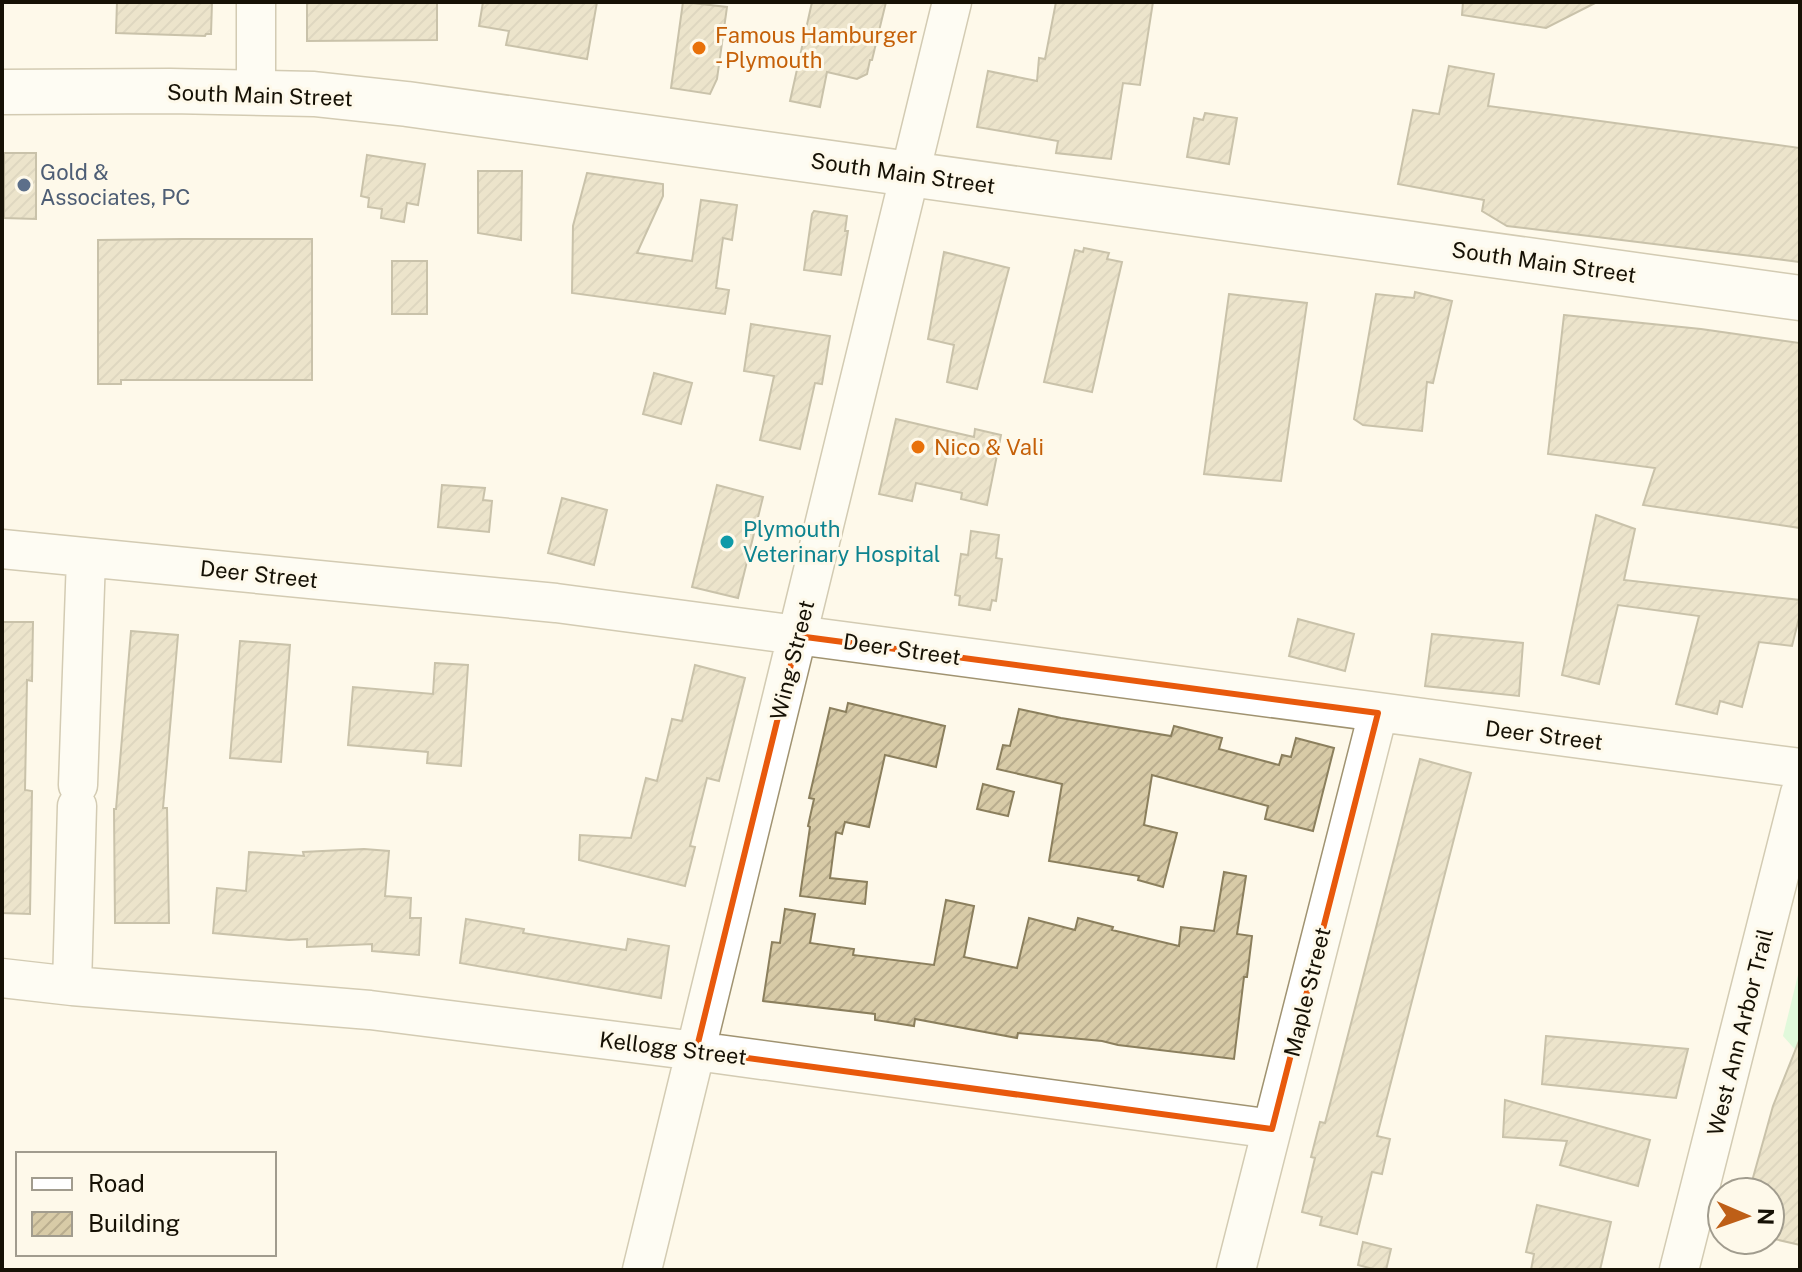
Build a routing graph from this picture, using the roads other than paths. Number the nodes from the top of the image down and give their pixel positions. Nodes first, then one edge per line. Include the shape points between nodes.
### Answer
1 (256, 2) edge
2 (952, 2) edge
3 (2, 92) edge
4 (256, 93) junction
5 (910, 174) junction
6 (1800, 298) edge
7 (2, 549) edge
8 (86, 558) junction
9 (798, 636) junction
10 (1378, 713) junction
11 (1800, 768) edge
12 (1800, 793) edge
13 (2, 978) edge
14 (72, 986) junction
15 (696, 1051) junction
16 (1272, 1129) junction
17 (642, 1270) edge
18 (1236, 1270) edge
19 (1679, 1270) edge

1 - 4 street
2 - 5 street, Wing Street
3 - 4 main road, South Main Street
4 - 5 main road, South Main Street via 407,104
5 - 6 main road, South Main Street
5 - 9 street, Wing Street
7 - 8 street, Deer Street
8 - 9 street, Deer Street via 556,603
8 - 14 street
9 - 10 street, Deer Street
9 - 15 street, Wing Street
10 - 11 street, Deer Street
10 - 16 street, Maple Street
12 - 19 street, West Ann Arbor Trail
13 - 14 street, Kellogg Street
14 - 15 street, Kellogg Street via 370,1010
15 - 16 street, Kellogg Street
15 - 17 street, Wing Street
16 - 18 street, Maple Street

